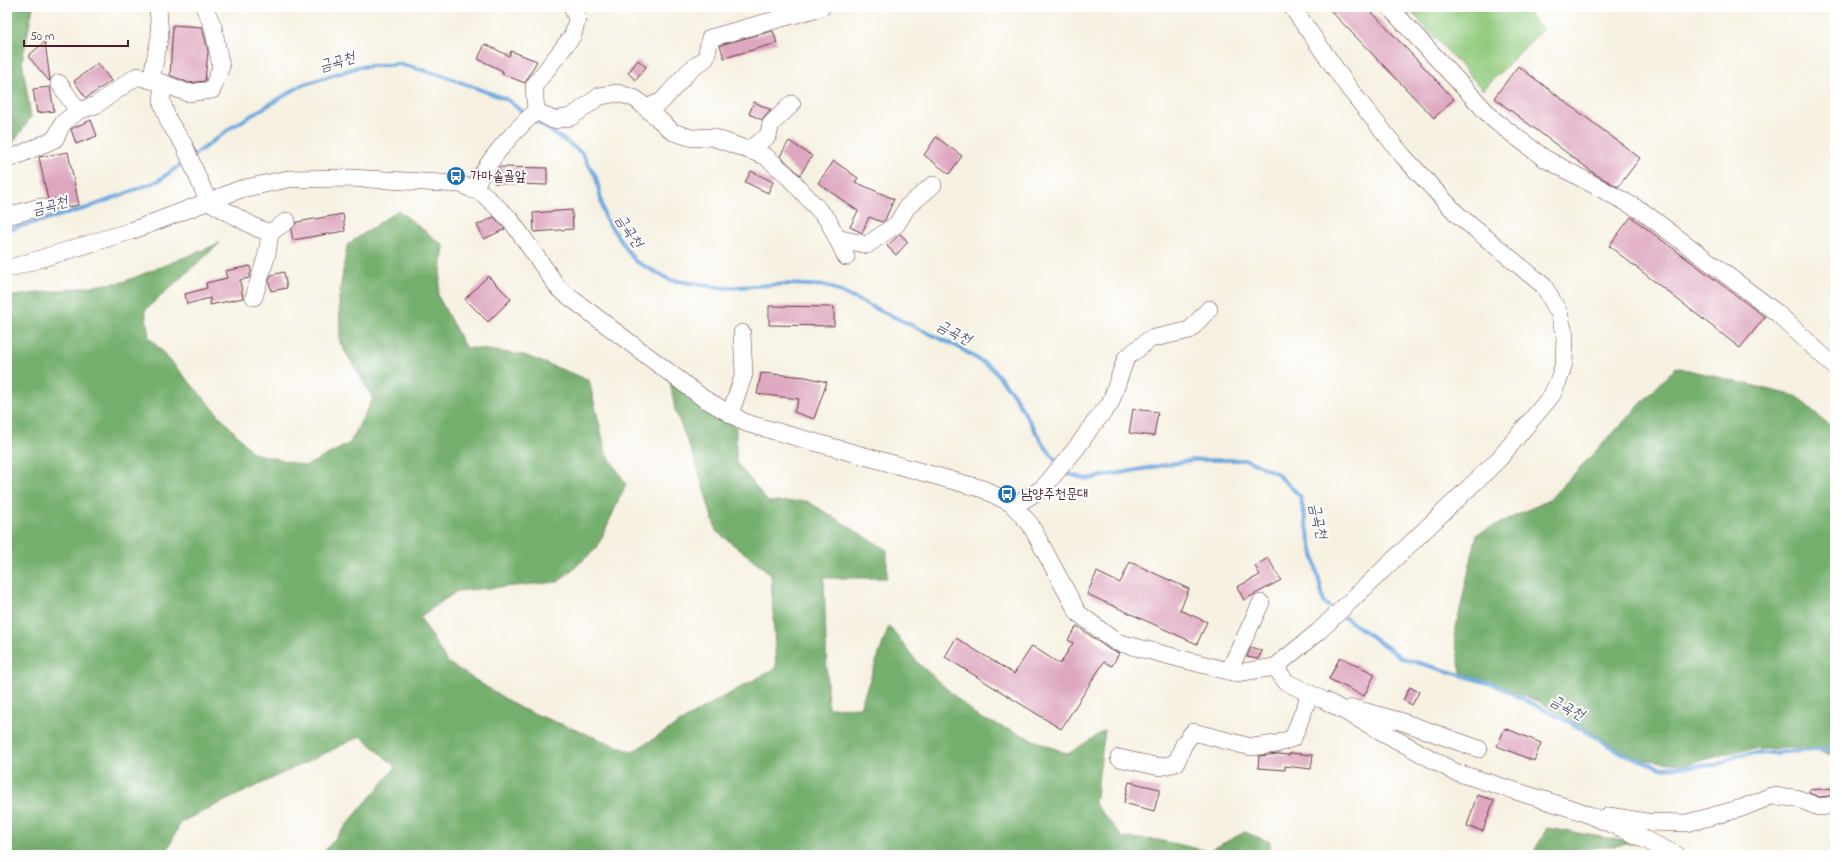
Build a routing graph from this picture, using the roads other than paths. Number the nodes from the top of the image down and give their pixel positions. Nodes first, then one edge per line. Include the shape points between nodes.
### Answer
1 (158, 7) edge
2 (204, 7) edge
3 (572, 7) edge
4 (822, 7) edge
5 (1292, 7) edge
6 (1389, 7) edge
7 (156, 82) junction
8 (59, 83) dead end
9 (792, 104) dead end
10 (646, 108) junction
11 (78, 110) junction
12 (536, 110) junction
13 (748, 150) junction
14 (7, 160) edge
15 (933, 185) dead end
16 (473, 190) junction
17 (208, 201) junction
18 (41, 207) dead end
19 (7, 216) edge
20 (287, 221) dead end
21 (270, 233) junction
22 (837, 238) junction
23 (846, 257) dead end
24 (7, 269) edge
25 (254, 297) dead end
26 (1209, 309) dead end
27 (742, 333) dead end
28 (1835, 368) edge
29 (730, 414) junction
30 (1014, 506) junction
31 (1261, 603) dead end
32 (1275, 667) junction
33 (1229, 671) junction
34 (1318, 698) junction
35 (1479, 749) dead end
36 (1119, 758) dead end
37 (1835, 805) edge
38 (1579, 811) junction
39 (1677, 855) edge

1 - 7 street via 160,36
2 - 7 street via 213,26 221,67 212,90 188,93
3 - 12 street via 576,19 573,35 534,86
4 - 10 street via 710,38 706,58 688,72 662,101
5 - 32 street via 1351,91 1403,156 1457,214 1544,286 1559,312 1566,350 1552,395 1498,460 1319,631
6 - 28 street via 1494,120 1544,158 1642,211 1777,313
7 - 11 street via 137,76 96,106
7 - 17 street via 168,122 184,145
8 - 11 street
9 - 13 street via 771,124 768,136
10 - 12 street via 636,100 618,93 600,96 571,116 553,120
10 - 13 street via 673,132 692,138 712,137
11 - 14 street via 63,123 55,139
12 - 16 street via 516,129 482,171
13 - 22 street via 765,156 786,174 828,220
15 - 22 street via 907,207 897,224 867,245
16 - 17 street via 460,184 350,178 288,179 241,189
16 - 29 street via 482,193 510,219 559,289 703,398
17 - 21 street
17 - 24 street via 131,231
18 - 19 street
20 - 21 street
21 - 25 street via 267,254
22 - 23 street
26 - 30 street via 1190,330 1150,340 1126,358 1110,404 1043,488
27 - 29 street via 744,374
29 - 30 street via 746,423 984,489
30 - 33 street via 1030,524 1078,613 1116,642
31 - 33 street
32 - 33 street via 1236,673
32 - 34 street via 1286,682
34 - 35 street via 1403,722
34 - 36 street via 1293,738 1276,744 1251,747 1193,732 1184,744 1176,763 1160,767
34 - 38 street via 1455,772
37 - 38 street via 1819,807 1796,798 1771,796 1742,808 1687,823 1648,822
38 - 39 street

